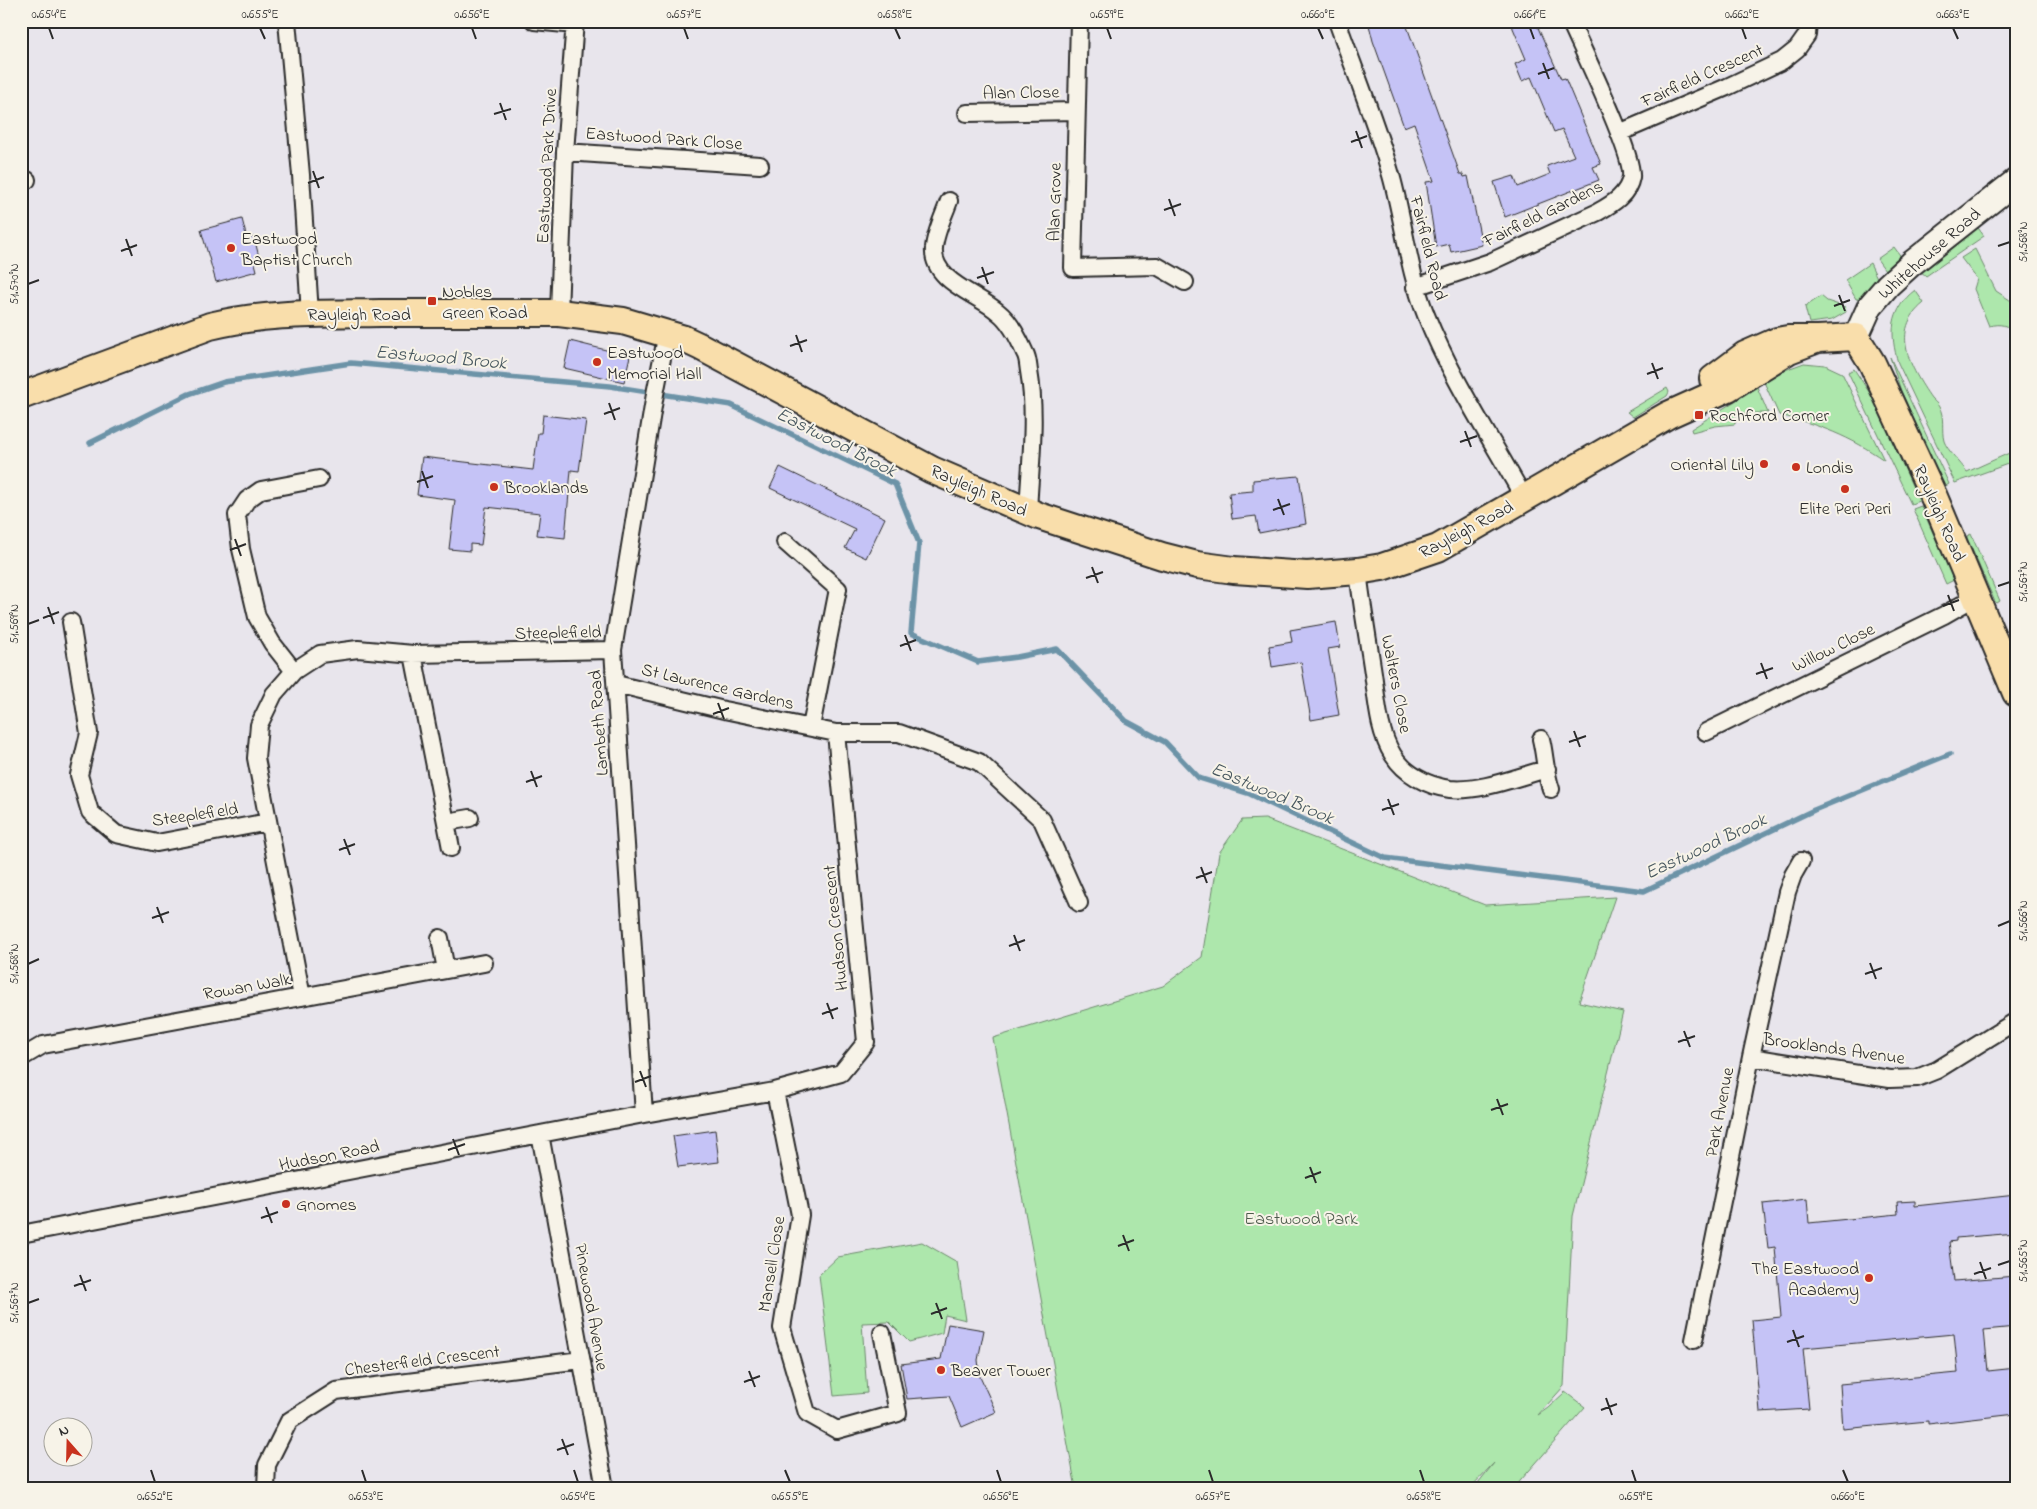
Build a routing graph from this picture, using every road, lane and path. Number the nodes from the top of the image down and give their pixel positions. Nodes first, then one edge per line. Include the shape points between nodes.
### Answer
1 (287, 21) edge
2 (534, 21) edge
3 (1078, 21) edge
4 (1338, 21) edge
5 (1570, 21) edge
6 (1808, 21) edge
7 (575, 23) edge
8 (1076, 111) junction
9 (967, 113) dead end
10 (1619, 133) junction
11 (565, 152) junction
12 (760, 165) dead end
13 (2016, 181) edge
14 (949, 201) dead end
15 (1185, 282) dead end
16 (1415, 287) junction
17 (559, 313) junction
18 (310, 314) junction
19 (667, 333) junction
20 (1856, 337) junction
21 (21, 396) edge
22 (319, 479) dead end
23 (1524, 498) junction
24 (1028, 512) junction
25 (785, 542) dead end
26 (1358, 571) junction
27 (1977, 596) junction
28 (71, 622) dead end
29 (613, 650) junction
30 (413, 654) junction
31 (294, 671) junction
32 (616, 684) junction
33 (2016, 693) edge
34 (812, 727) junction
35 (836, 732) junction
36 (1706, 732) dead end
37 (1541, 739) dead end
38 (1546, 768) junction
39 (1551, 789) dead end
40 (470, 818) dead end
41 (268, 822) junction
42 (447, 822) junction
43 (451, 848) dead end
44 (1800, 861) dead end
45 (1079, 903) dead end
46 (440, 938) dead end
47 (484, 963) dead end
48 (446, 970) junction
49 (302, 997) junction
50 (2016, 1021) edge
51 (1751, 1057) junction
52 (21, 1058) edge
53 (776, 1091) junction
54 (644, 1114) junction
55 (540, 1134) junction
56 (21, 1234) edge
57 (882, 1334) dead end
58 (1694, 1340) dead end
59 (581, 1360) junction
60 (266, 1488) edge
61 (605, 1488) edge

1 - 18 street
2 - 7 street
3 - 8 street, Alan Grove
4 - 16 street, Fairfield Road via 1390,174
5 - 10 street, Fairfield Gardens
6 - 10 street, Fairfield Crescent via 1807,35 1782,61
7 - 11 street, Eastwood Park Drive
8 - 9 street, Alan Close
8 - 15 street, Alan Grove via 1073,268 1157,266
10 - 16 street, Fairfield Gardens via 1630,177 1625,192 1614,202 1490,262
11 - 12 street, Eastwood Park Close
11 - 17 street, Eastwood Park Drive
13 - 20 street, Whitehouse Road via 1888,285 1870,306
14 - 24 street via 934,247 941,272 999,312 1026,354 1032,412
16 - 23 street, Fairfield Road via 1439,344
17 - 18 main road, Rayleigh Road
17 - 19 main road, Rayleigh Road via 623,321
18 - 21 main road, Rayleigh Road via 241,318 210,326
19 - 24 main road, Rayleigh Road via 701,346 932,470
19 - 29 street, Lambeth Road
20 - 23 main road, Rayleigh Road via 1818,339 1789,350 1728,388 1668,415
20 - 27 main road, Rayleigh Road via 1872,363
22 - 31 street via 261,490 247,500 237,515 256,617
23 - 26 main road, Rayleigh Road via 1438,548 1406,560
24 - 26 main road, Rayleigh Road via 1196,564 1273,574
25 - 34 street, St Lawrence Gardens via 838,589
26 - 38 street, Walters Close via 1379,712 1388,746 1400,765 1423,781 1450,789 1480,786
27 - 33 main road, Rayleigh Road
27 - 36 street, Willow Close
28 - 41 street, Steeplefield via 89,733 79,775 90,812 116,834 157,843
29 - 30 street, Steeplefield
29 - 32 street, Lambeth Road
30 - 31 street, Steeplefield via 358,649 320,654
30 - 42 street
31 - 41 street, Steeplefield via 274,694 259,725 256,758
32 - 34 street, St Lawrence Gardens
32 - 54 street, Lambeth Road
34 - 35 street, St Lawrence Gardens
35 - 45 street, St Lawrence Gardens via 899,733 979,762 1042,820
35 - 53 street, Hudson Crescent via 866,1042 842,1073
37 - 38 street
38 - 39 street
40 - 42 street
41 - 49 street, Steeplefield
42 - 43 street
44 - 51 street, Park Avenue via 1787,892
46 - 48 street
47 - 48 street, Rowan Walk
48 - 49 street, Rowan Walk
49 - 52 street, Rowan Walk via 43,1044
50 - 51 street, Brooklands Avenue via 1937,1070 1917,1078 1890,1079
51 - 58 street, Park Avenue
53 - 54 street, Hudson Crescent
53 - 57 street, Mansell Close via 800,1215 782,1328 807,1413 837,1430 898,1413
54 - 55 street, Hudson Road
55 - 56 street, Hudson Road
55 - 59 street, Pinewood Avenue
59 - 60 street, Chesterfield Crescent via 336,1391 289,1420 267,1465
59 - 61 street, Pinewood Avenue

